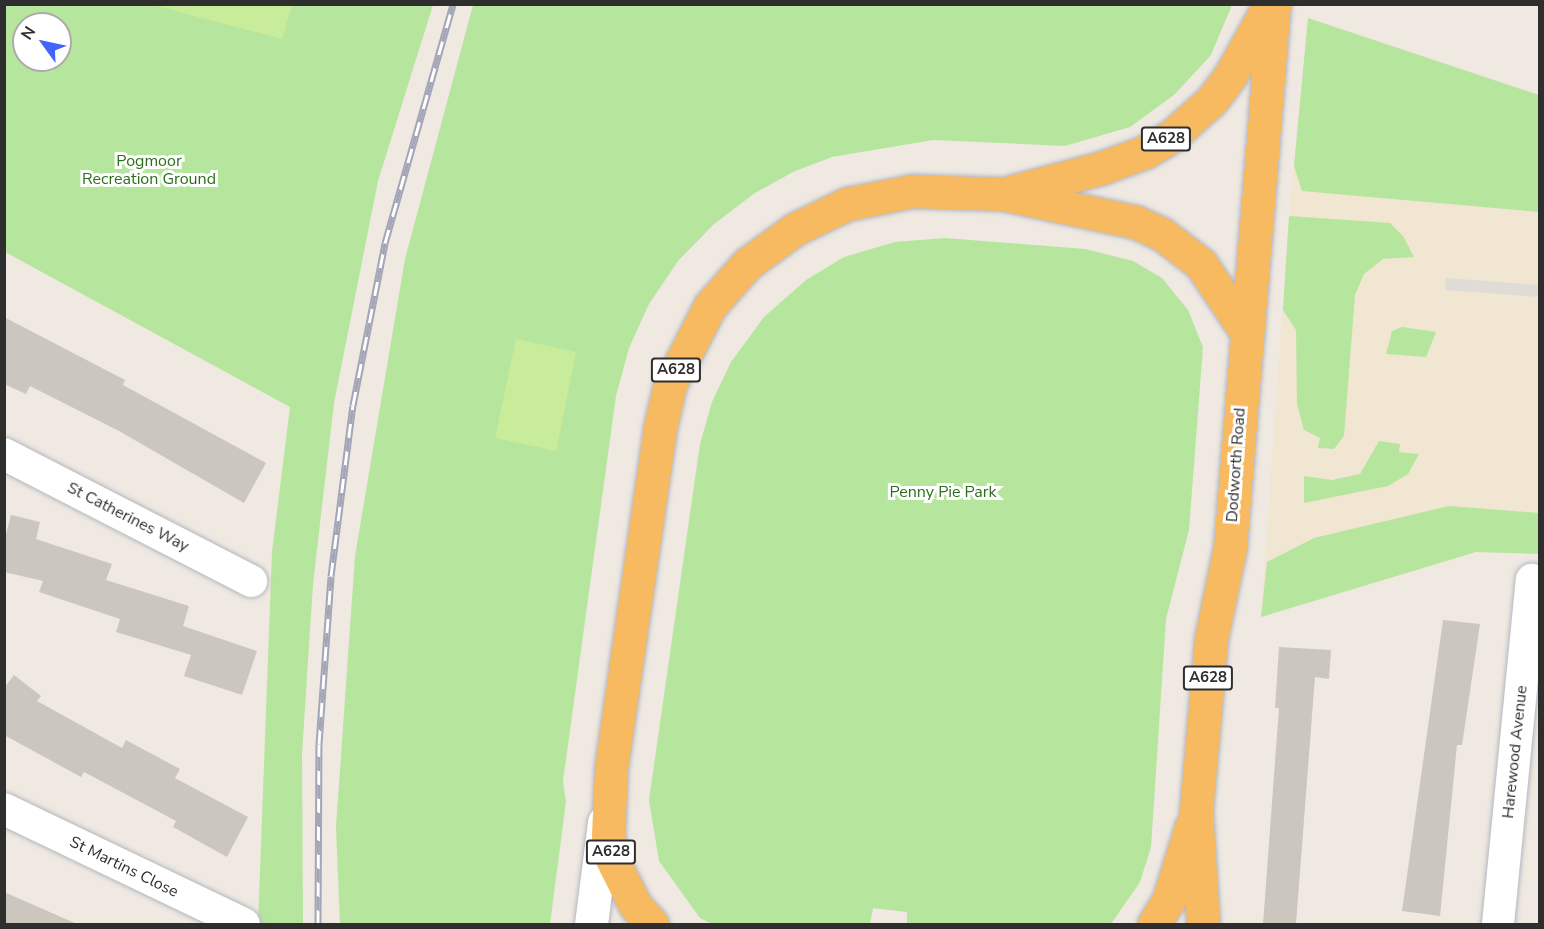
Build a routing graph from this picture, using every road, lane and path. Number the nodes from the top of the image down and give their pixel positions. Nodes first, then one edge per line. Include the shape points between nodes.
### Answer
1 (1272, 4) edge
2 (1004, 194) junction
3 (1247, 333) junction
4 (4, 454) edge
5 (1532, 580) dead end
6 (251, 581) dead end
7 (611, 768) junction
8 (4, 809) edge
9 (1196, 811) junction
10 (243, 924) edge
11 (591, 924) edge
12 (652, 924) edge
13 (1154, 924) edge
14 (1203, 924) edge
15 (1498, 924) edge

1 - 2 highway, A628 via 1230,76 1205,107 1173,135 1145,152 1101,168
1 - 3 highway, Dodworth Road / A628
2 - 3 highway, A628 via 1136,222 1162,234 1201,264
2 - 7 highway, A628 via 912,191 847,204 820,215 747,264 710,306 680,358 660,428
3 - 9 highway, Dodworth Road / A628 via 1230,547 1211,639
4 - 6 street, St Catherines Way
5 - 15 street, Harewood Avenue
7 - 11 street
7 - 12 highway, A628 via 608,835 612,859 634,905
8 - 10 street, St Martins Close
9 - 13 highway, A628 via 1169,899
9 - 14 highway, Dodworth Road / A628

